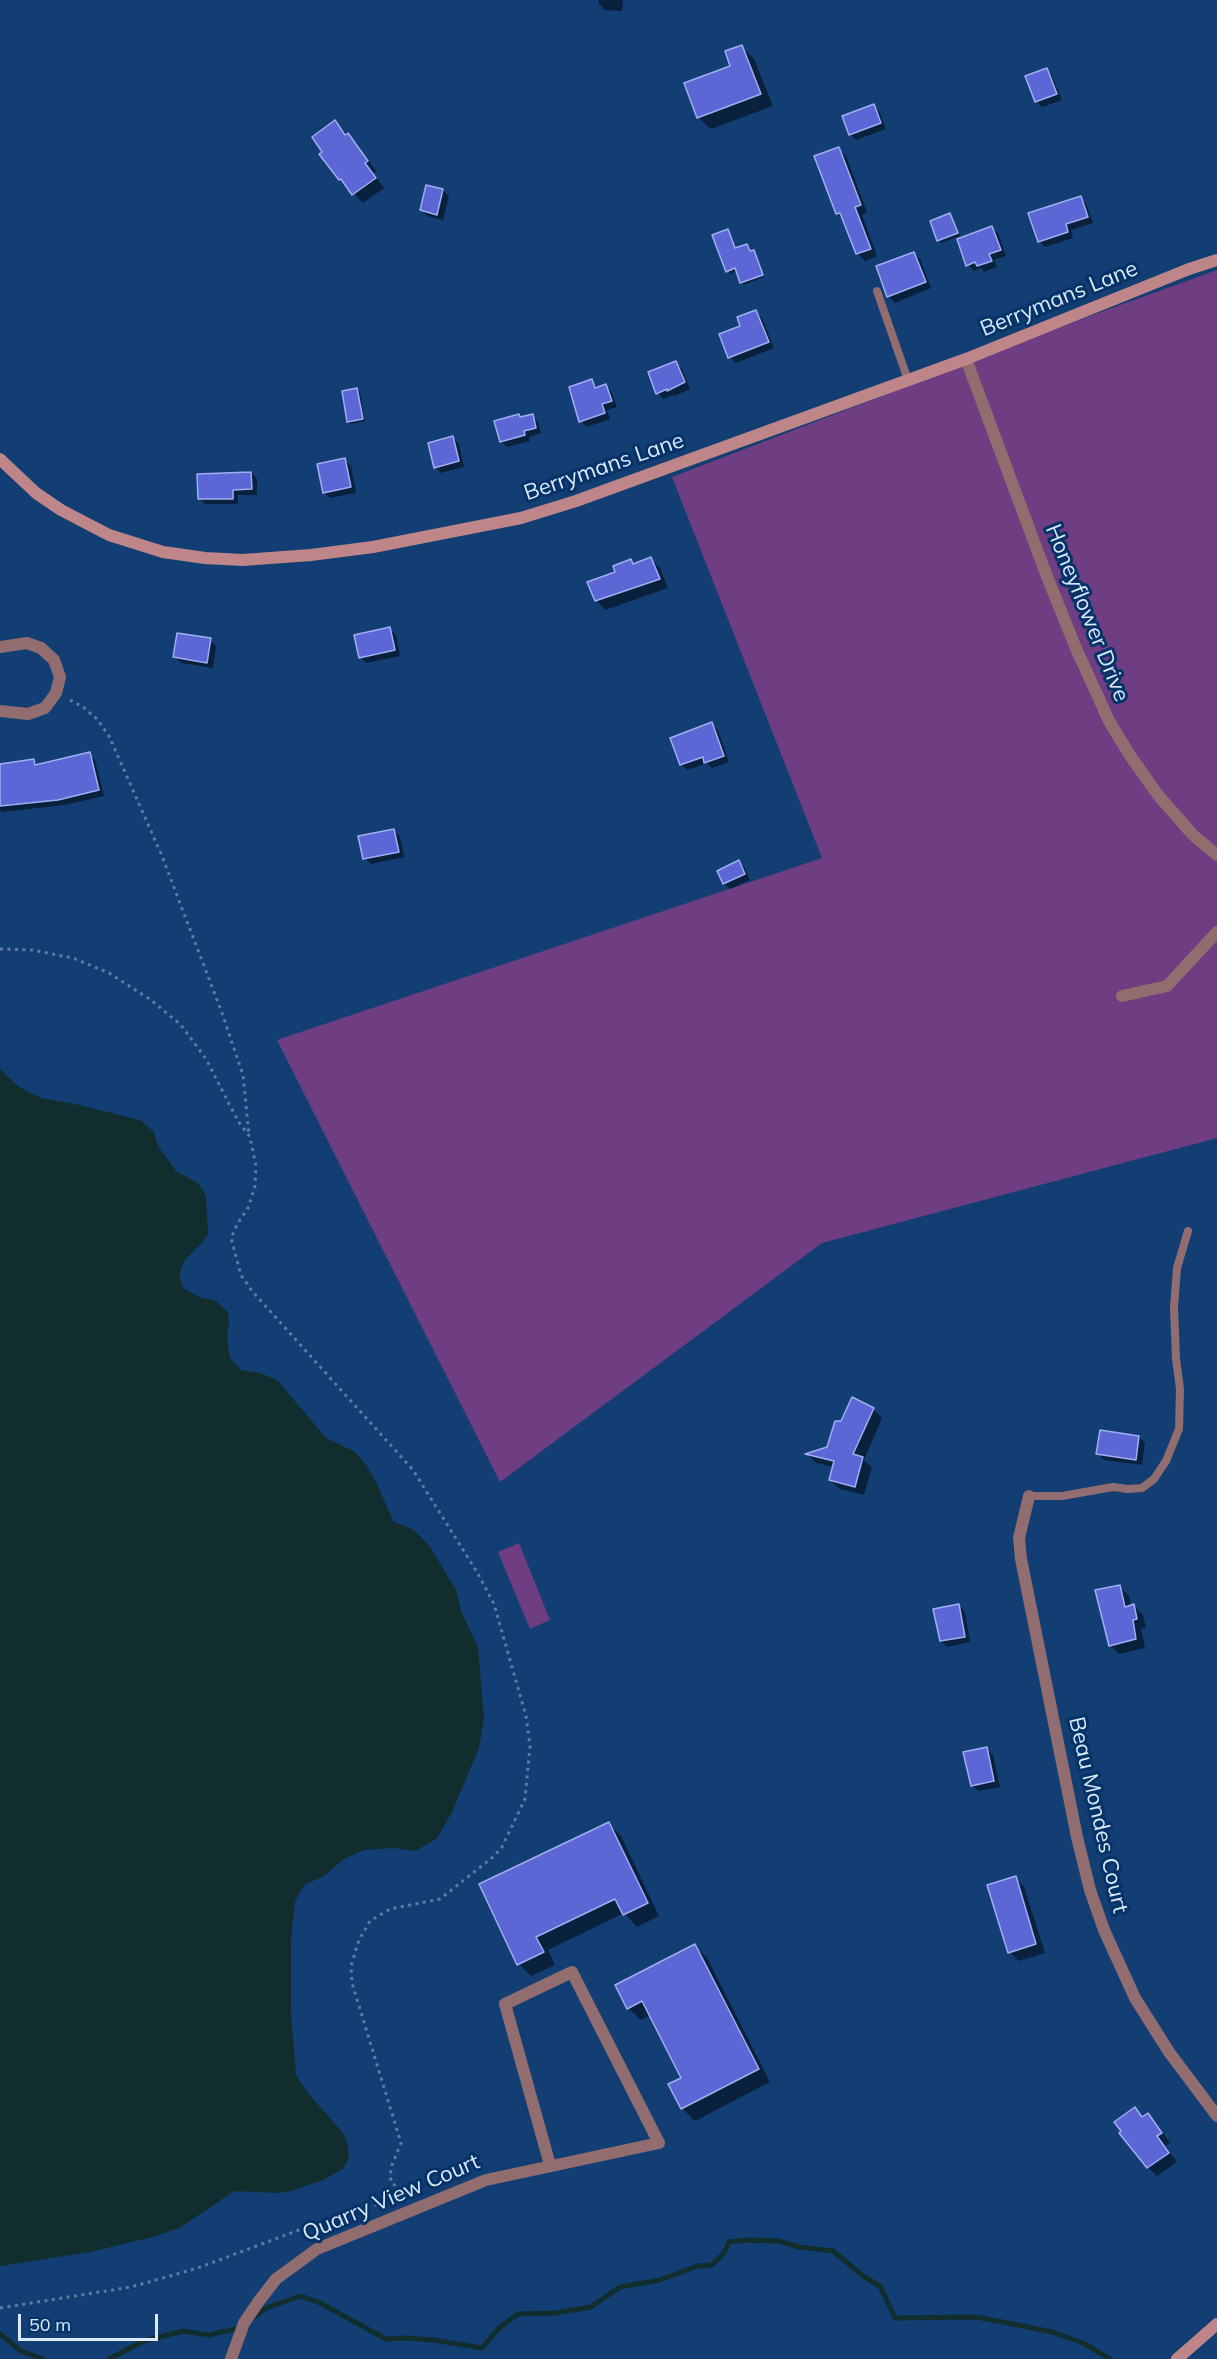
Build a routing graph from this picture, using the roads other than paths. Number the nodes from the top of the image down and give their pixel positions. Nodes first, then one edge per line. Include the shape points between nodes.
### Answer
1 (1217, 260) edge
2 (877, 291) dead end
3 (966, 359) junction
4 (908, 380) junction
5 (0, 459) edge
6 (0, 647) edge
7 (0, 711) edge
8 (1217, 855) edge
9 (1217, 932) edge
10 (1122, 996) dead end
11 (1188, 1231) dead end
12 (1029, 1496) joint
13 (1217, 2116) edge
14 (550, 2165) junction
15 (1217, 2324) edge
16 (231, 2359) edge
17 (1177, 2359) edge

1 - 3 street, Berrymans Lane
2 - 4 lane
3 - 4 street, Berrymans Lane
3 - 8 street, Honeyflower Drive via 1071,636 1109,721 1158,795 1193,835
4 - 5 street, Berrymans Lane via 642,478 520,518 396,543 310,555 243,560 205,558 134,544 61,510
6 - 7 street via 27,643 41,648 54,660 60,676 56,693 45,708 28,714
9 - 10 street via 1167,986
11 - 12 lane via 1177,1268 1174,1307 1179,1429 1166,1461 1142,1488 1113,1487 1062,1496
12 - 13 street, Beau Mondes Court via 1019,1538 1021,1559 1090,1890 1136,1998 1169,2052
14 - 14 street, Quarry View Court via 659,2143 572,1972 504,2004
14 - 16 street, Quarry View Court via 486,2180 317,2249 276,2279 244,2323
15 - 17 street

